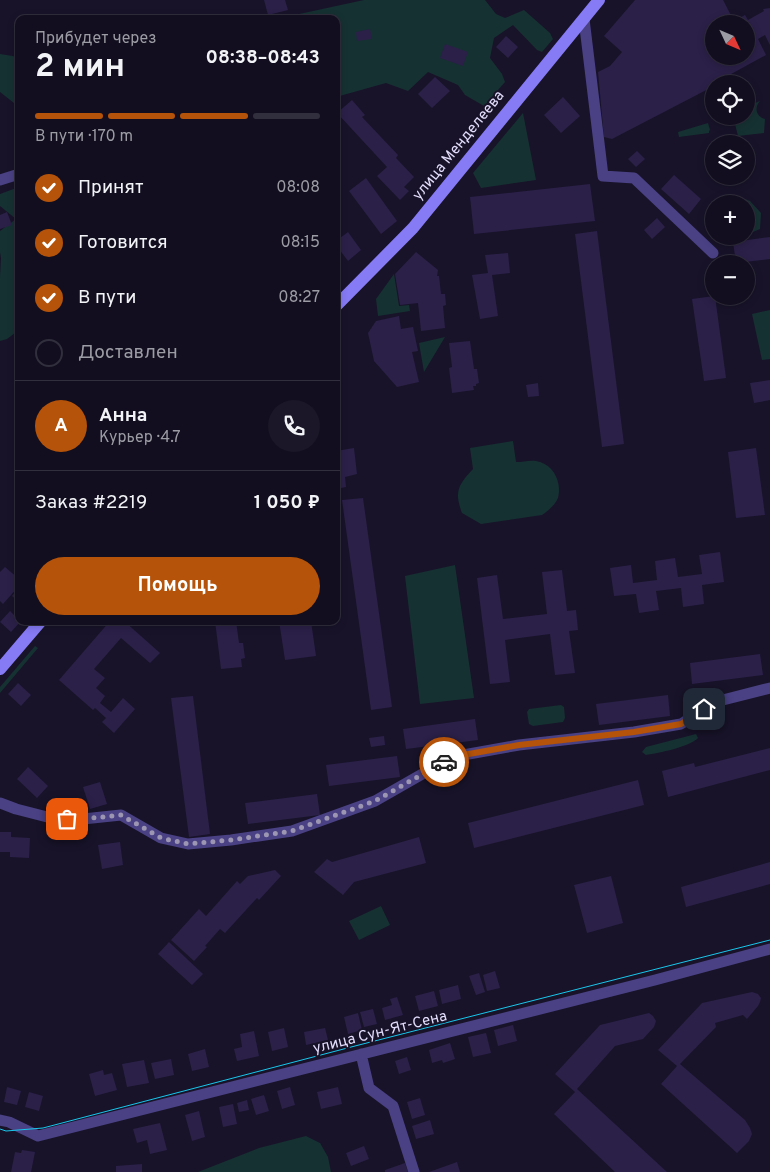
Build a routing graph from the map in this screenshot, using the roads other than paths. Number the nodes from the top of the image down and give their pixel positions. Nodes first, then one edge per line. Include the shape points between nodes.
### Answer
1 (599, 0) edge
2 (584, 19) junction
3 (15, 175) edge
4 (0, 180) edge
5 (713, 253) dead end
6 (340, 302) edge
7 (38, 625) edge
8 (0, 668) edge
9 (770, 688) edge
10 (0, 803) edge
11 (770, 949) edge
12 (361, 1054) junction
13 (0, 1120) edge
14 (414, 1172) edge

1 - 2 main road, улица Менделеева
2 - 5 street via 603,176 634,178
2 - 6 main road, улица Менделеева via 412,228
3 - 4 street
7 - 8 main road
9 - 10 street via 715,702 681,724 452,757 375,801 292,831 188,844 161,838 121,815 51,818
11 - 12 street, улица Сун-Ят-Сена
12 - 13 street, улица Сун-Ят-Сена via 38,1136
12 - 14 street via 369,1088 393,1106

